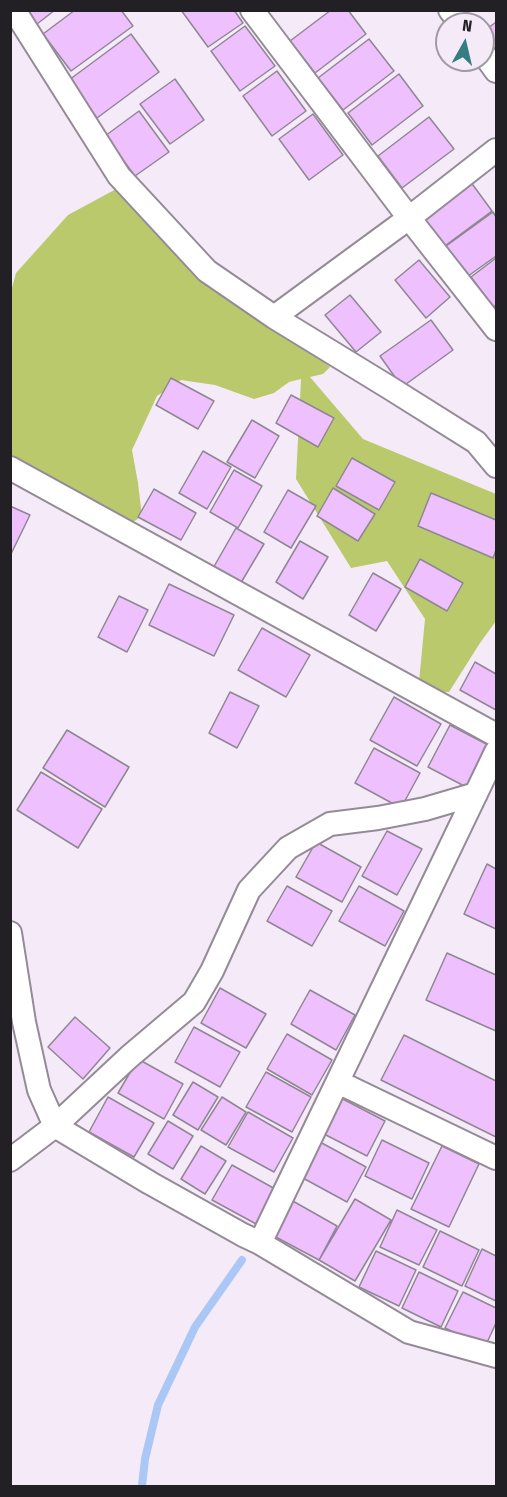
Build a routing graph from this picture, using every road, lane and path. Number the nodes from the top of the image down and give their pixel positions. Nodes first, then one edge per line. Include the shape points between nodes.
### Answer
1 (14, 10) edge
2 (252, 10) edge
3 (496, 150) edge
4 (409, 218) junction
5 (274, 317) junction
6 (496, 330) edge
7 (496, 466) edge
8 (10, 468) edge
9 (496, 735) edge
10 (496, 752) edge
11 (476, 794) junction
12 (10, 933) edge
13 (338, 1082) junction
14 (55, 1126) junction
15 (496, 1158) edge
16 (10, 1160) edge
17 (260, 1243) junction
18 (496, 1356) edge

1 - 5 street via 119,176 207,271
2 - 4 street
3 - 4 street
4 - 5 street
4 - 6 street
5 - 7 street via 476,442
8 - 9 street
10 - 11 street
11 - 13 street
11 - 14 street via 424,809 330,824 288,848 249,890 194,1002
12 - 14 street via 39,1090
13 - 15 street
13 - 17 street
14 - 16 street
14 - 17 street
17 - 18 street via 409,1332

